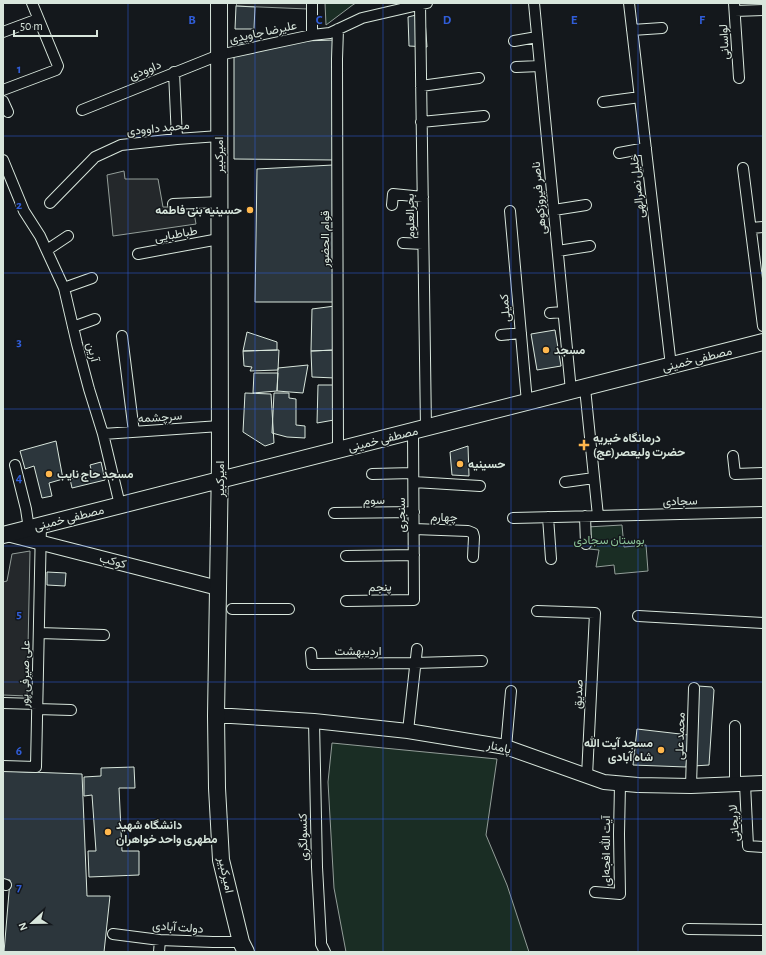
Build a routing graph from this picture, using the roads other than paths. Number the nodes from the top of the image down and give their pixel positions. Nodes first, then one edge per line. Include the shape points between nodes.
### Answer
1 (32, 3) edge
2 (219, 3) edge
3 (312, 3) edge
4 (534, 3) edge
5 (629, 3) edge
6 (423, 4) edge
7 (734, 7) edge
8 (763, 10) edge
9 (38, 19) junction
10 (662, 28) dead end
11 (338, 29) junction
12 (632, 30) junction
13 (3, 32) edge
14 (312, 34) junction
15 (537, 37) junction
16 (514, 41) dead end
17 (219, 55) junction
18 (540, 66) junction
19 (516, 67) dead end
20 (174, 72) junction
21 (479, 78) dead end
22 (739, 78) dead end
23 (421, 86) junction
24 (3, 90) edge
25 (640, 97) junction
26 (3, 101) edge
27 (603, 102) dead end
28 (82, 110) dead end
29 (8, 112) dead end
30 (484, 116) dead end
31 (421, 122) junction
32 (219, 136) junction
33 (177, 139) junction
34 (646, 148) junction
35 (619, 153) dead end
36 (3, 160) edge
37 (743, 168) dead end
38 (423, 197) junction
39 (219, 202) junction
40 (50, 203) dead end
41 (174, 204) dead end
42 (392, 205) dead end
43 (586, 205) dead end
44 (554, 210) junction
45 (510, 211) dead end
46 (763, 227) edge
47 (751, 228) junction
48 (68, 236) dead end
49 (220, 239) junction
50 (403, 243) dead end
51 (423, 244) junction
52 (590, 246) dead end
53 (47, 250) junction
54 (558, 252) junction
55 (138, 254) dead end
56 (92, 278) dead end
57 (64, 288) junction
58 (563, 312) junction
59 (550, 313) dead end
60 (95, 319) dead end
61 (763, 326) edge
62 (73, 328) junction
63 (520, 332) junction
64 (501, 335) dead end
65 (122, 336) dead end
66 (763, 342) edge
67 (671, 366) junction
68 (578, 389) junction
69 (527, 402) junction
70 (220, 426) junction
71 (420, 430) junction
72 (134, 432) junction
73 (103, 434) junction
74 (338, 450) junction
75 (733, 456) dead end
76 (15, 465) dead end
77 (763, 473) edge
78 (372, 474) dead end
79 (414, 478) junction
80 (594, 478) junction
81 (220, 480) junction
82 (565, 482) dead end
83 (480, 486) dead end
84 (120, 505) junction
85 (414, 512) junction
86 (763, 512) edge
87 (334, 513) dead end
88 (585, 516) junction
89 (598, 516) junction
90 (548, 517) junction
91 (513, 518) dead end
92 (35, 527) junction
93 (414, 529) junction
94 (5, 534) edge
95 (41, 543) junction
96 (586, 544) dead end
97 (414, 555) junction
98 (346, 556) dead end
99 (473, 557) dead end
100 (551, 559) dead end
101 (218, 588) junction
102 (414, 600) joint
103 (346, 601) dead end
104 (289, 608) dead end
105 (232, 609) dead end
106 (537, 611) dead end
107 (638, 616) dead end
108 (763, 623) edge
109 (39, 633) junction
110 (104, 635) dead end
111 (417, 649) dead end
112 (311, 653) dead end
113 (482, 661) dead end
114 (415, 663) junction
115 (694, 688) dead end
116 (511, 691) dead end
117 (3, 703) edge
118 (37, 706) junction
119 (71, 710) dead end
120 (224, 716) junction
121 (314, 721) junction
122 (735, 726) dead end
123 (408, 731) junction
124 (506, 747) junction
125 (3, 766) edge
126 (587, 776) junction
127 (763, 783) edge
128 (620, 784) junction
129 (740, 784) junction
130 (691, 786) junction
131 (763, 847) edge
132 (595, 892) dead end
133 (688, 929) dead end
134 (763, 930) edge
135 (113, 934) dead end
136 (160, 940) junction
137 (244, 947) edge
138 (159, 952) edge
139 (325, 952) edge

1 - 9 street
2 - 17 main road, امیرکبیر
3 - 14 street
4 - 15 street, ناصر فیروزکوهی
5 - 12 street, خلیل نصرالهی
6 - 11 street, علیرضا جاویدی via 362,18
6 - 23 street, بحرالعلوم
7 - 8 street
7 - 22 street, لواسانی
9 - 13 street
9 - 24 street via 58,66 56,70
10 - 12 street
11 - 14 street, علیرضا جاویدی via 330,33
11 - 74 street, قوام الحضور
12 - 25 street, خلیل نصرالهی
14 - 17 street, علیرضا جاویدی
15 - 16 street
15 - 18 street, ناصر فیروزکوهی
17 - 20 street, داوودی
17 - 32 main road, امیرکبیر
18 - 19 street
18 - 44 street, ناصر فیروزکوهی
20 - 28 street, داوودی
20 - 33 street
21 - 23 street
23 - 31 street, بحرالعلوم
25 - 27 street
25 - 34 street, خلیل نصرالهی
26 - 29 street
30 - 31 street
31 - 38 street, بحرالعلوم
32 - 33 street, محمد داوودی
32 - 39 main road, امیرکبیر
33 - 40 street, محمد داوودی via 121,145 95,157
34 - 35 street
34 - 67 street, خلیل نصرالهی
36 - 53 street, آرین via 24,211
37 - 47 street
38 - 42 street via 393,194
38 - 51 street, بحرالعلوم
39 - 41 street
39 - 49 main road, امیرکبیر
43 - 44 street
44 - 54 street, ناصر فیروزکوهی
45 - 63 street, کمیلی
46 - 47 street
47 - 61 street
48 - 53 street
49 - 55 street, طباطبایی
49 - 70 main road, امیرکبیر
50 - 51 street
51 - 71 street, بحرالعلوم
52 - 54 street
53 - 57 street, آرین
54 - 58 street, ناصر فیروزکوهی
56 - 57 street
57 - 62 street, آرین
58 - 59 street
58 - 68 street, ناصر فیروزکوهی
60 - 62 street
62 - 73 street, آرین
63 - 64 street
63 - 69 street, کمیلی
65 - 72 street
66 - 67 main road, مصطفی خمینی
67 - 68 main road, مصطفی خمینی
68 - 69 main road, مصطفی خمینی
68 - 80 street
69 - 71 main road, مصطفی خمینی
70 - 72 street, سرچشمه
70 - 81 main road, امیرکبیر
71 - 74 main road, مصطفی خمینی
71 - 79 street, سنجری
72 - 73 street, سرچشمه
73 - 84 street, آرین
74 - 81 main road, مصطفی خمینی
75 - 77 street via 735,474
76 - 92 street, علی صیرفی پور via 26,509
78 - 79 street
79 - 83 street
79 - 85 street, سنجری
80 - 82 street
80 - 89 street
81 - 84 main road, مصطفی خمینی
81 - 101 main road, امیرکبیر
84 - 92 main road, مصطفی خمینی
85 - 87 street, سوم
85 - 93 street, سنجری
86 - 89 street, سجادی
88 - 89 street, سجادی
88 - 90 street, سجادی
88 - 96 street
90 - 91 street, سجادی
90 - 100 street
92 - 94 main road, مصطفی خمینی
92 - 95 street, علی صیرفی پور
93 - 97 street, سنجری
93 - 99 street, چهارم via 473,533
94 - 95 street, کوکب
95 - 101 street, کوکب
95 - 109 street, علی صیرفی پور
97 - 98 street
97 - 102 street, سنجری
101 - 120 main road, امیرکبیر
102 - 103 street, پنجم
104 - 105 street
106 - 126 street, صدیق via 596,613
107 - 108 street
109 - 110 street
109 - 118 street, علی صیرفی پور
111 - 114 street
112 - 114 street, اردیبهشت via 312,664
113 - 114 street, اردیبهشت
114 - 123 street
115 - 130 street, محمد علی
116 - 124 street
117 - 118 street
118 - 119 street
118 - 125 street, علی صیرفی پور via 36,767
120 - 121 street, پامنار
120 - 137 main road, امیرکبیر via 217,788 221,860
121 - 123 street, پامنار
121 - 139 street, کنسولگری via 317,868 321,944
122 - 129 street
123 - 124 street, پامنار
124 - 126 street, پامنار
126 - 128 street, پامنار
127 - 129 street, پامنار
128 - 130 street, پامنار
128 - 132 street, آیت الله افجه‌ای via 620,894
129 - 130 street, پامنار
129 - 131 street, لاریجانی via 748,846
133 - 134 street
135 - 136 street, دولت آبادی
136 - 137 street, دولت آبادی via 213,942
136 - 138 street

